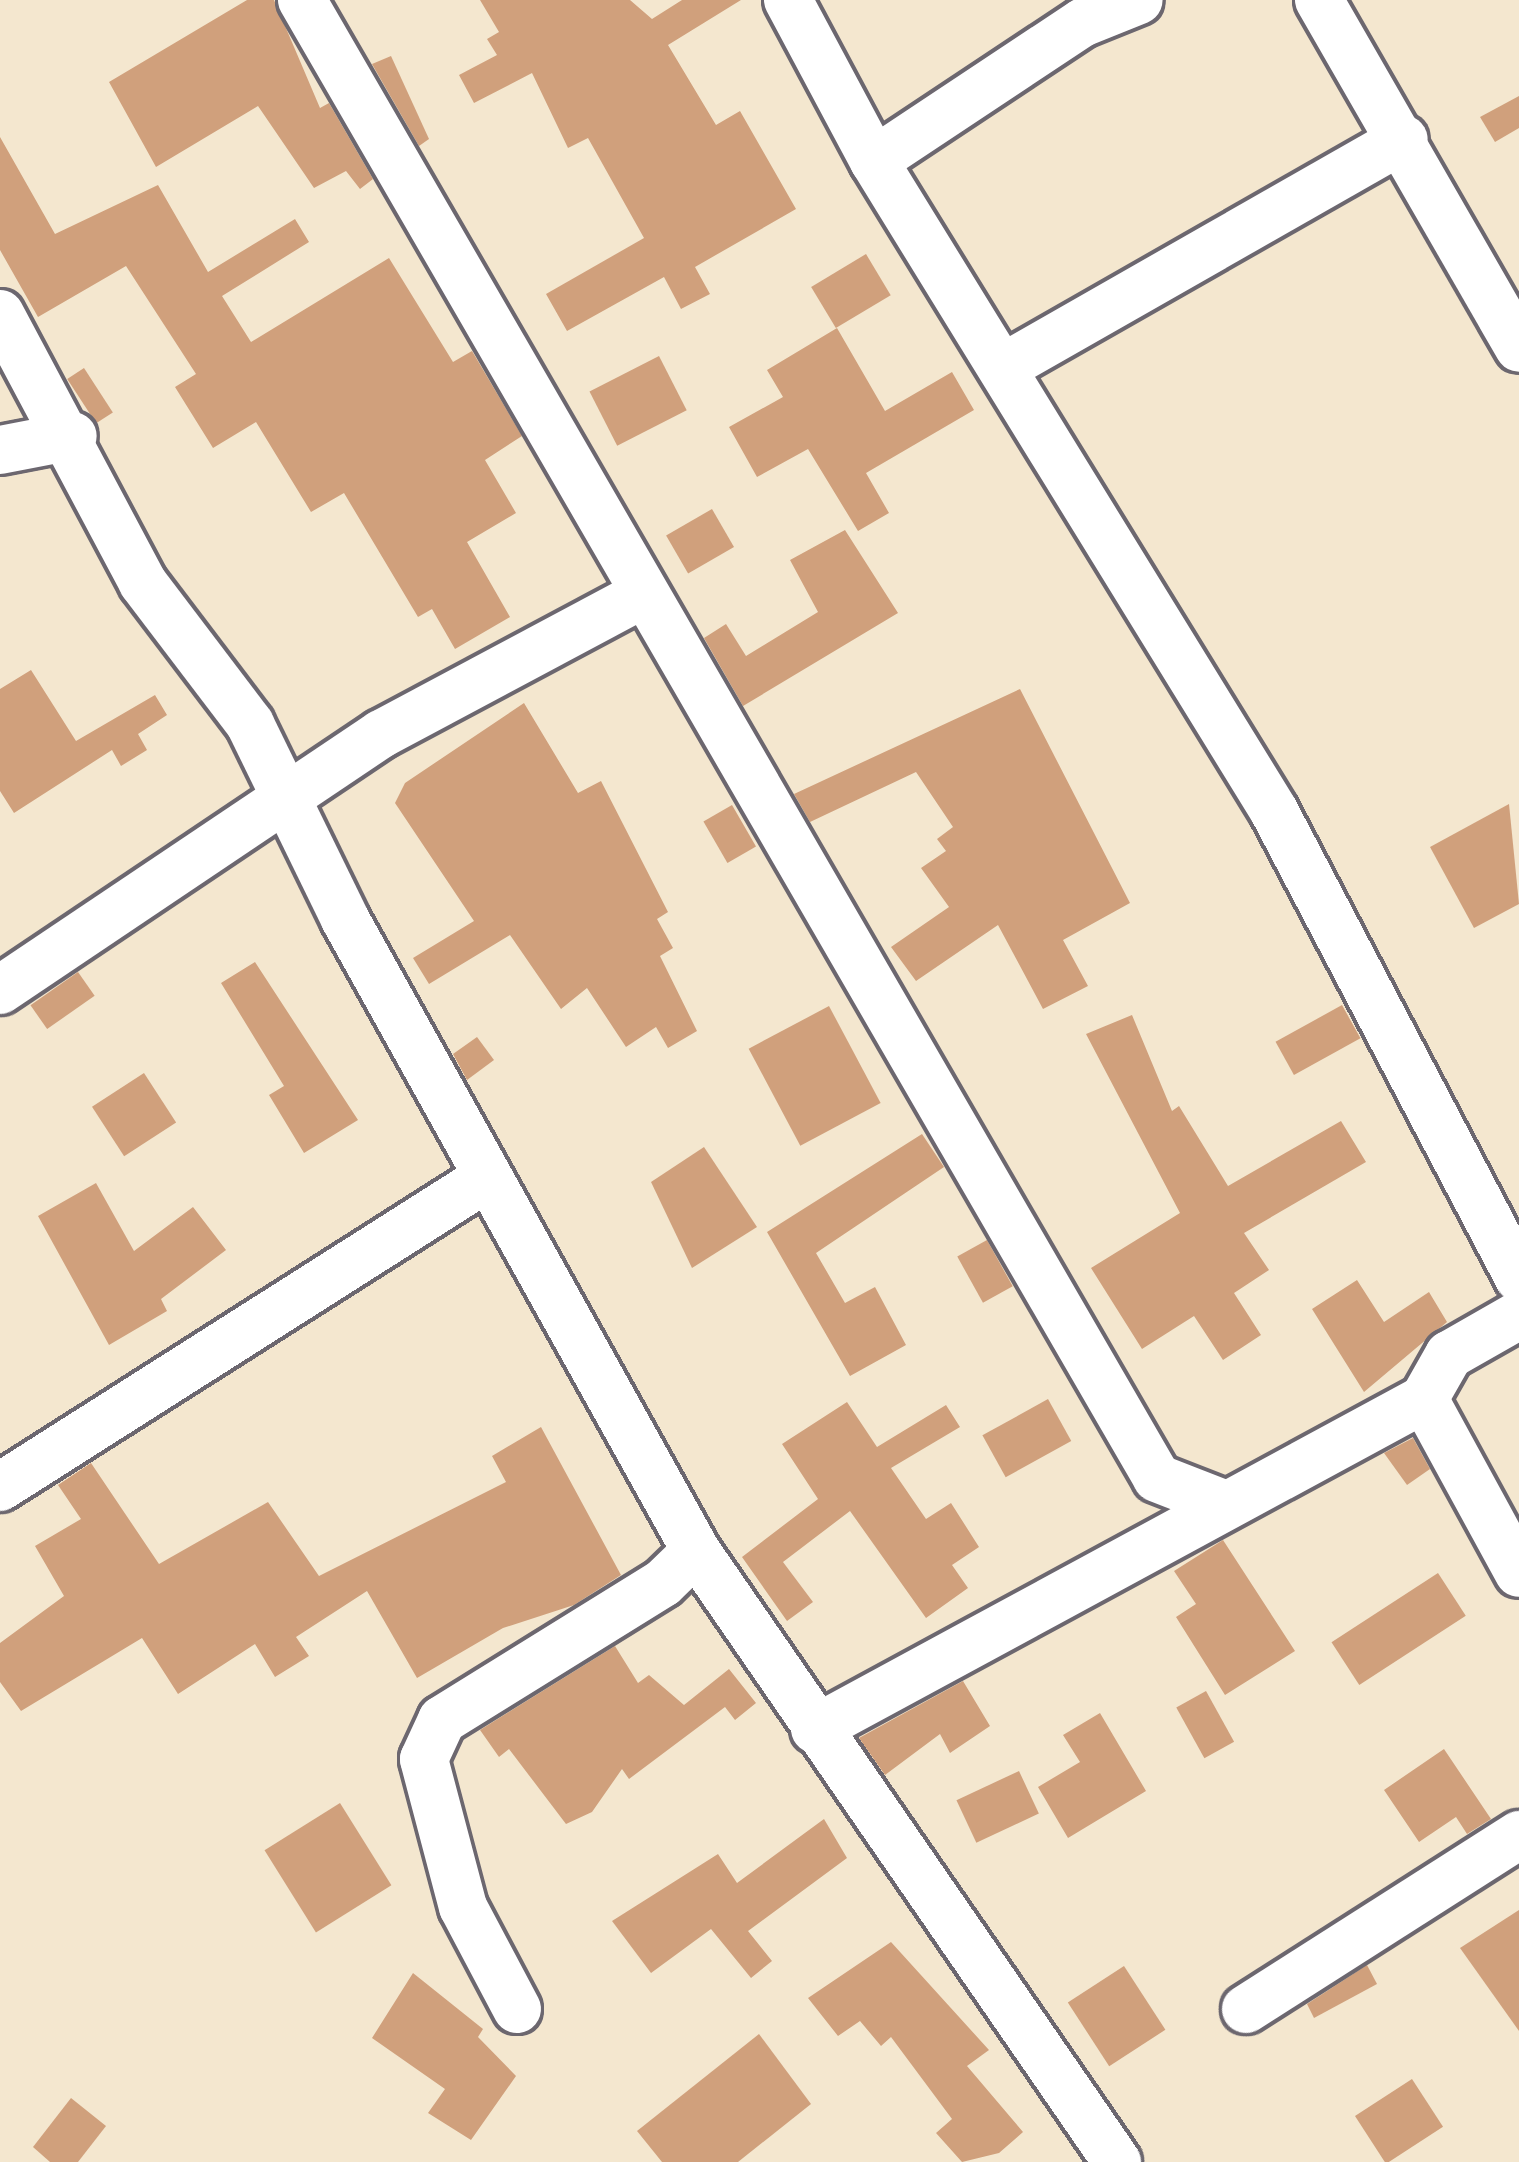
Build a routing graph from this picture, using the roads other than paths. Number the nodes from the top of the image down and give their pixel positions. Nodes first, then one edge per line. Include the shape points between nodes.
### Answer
1 (302, 0) edge
2 (788, 0) edge
3 (1139, 0) edge
4 (1318, 0) edge
5 (1403, 140) junction
6 (874, 161) junction
7 (0, 314) edge
8 (1515, 332) edge
9 (1004, 367) junction
10 (73, 436) junction
11 (0, 450) edge
12 (643, 594) junction
13 (290, 796) junction
14 (0, 990) edge
15 (488, 1177) junction
16 (1519, 1278) edge
17 (1519, 1315) edge
18 (1424, 1399) junction
19 (0, 1487) edge
20 (1221, 1502) junction
21 (696, 1551) junction
22 (1519, 1573) edge
23 (814, 1729) junction
24 (1519, 1834) edge
25 (517, 2009) dead end
26 (1246, 2009) dead end
27 (1117, 2162) edge

1 - 12 street
2 - 6 street
3 - 6 street via 1082,23
4 - 5 street
5 - 8 street
5 - 9 street
6 - 9 street
7 - 10 street
9 - 16 street via 1274,811
10 - 11 street
10 - 13 street via 143,583
12 - 13 street via 491,668
12 - 20 street via 1156,1478
13 - 14 street
13 - 15 street
15 - 19 street
15 - 21 street
17 - 18 street via 1449,1355
18 - 20 street
18 - 22 street
20 - 23 street
21 - 23 street
21 - 25 street via 663,1583 442,1720 424,1759 463,1907
23 - 27 street
24 - 26 street

